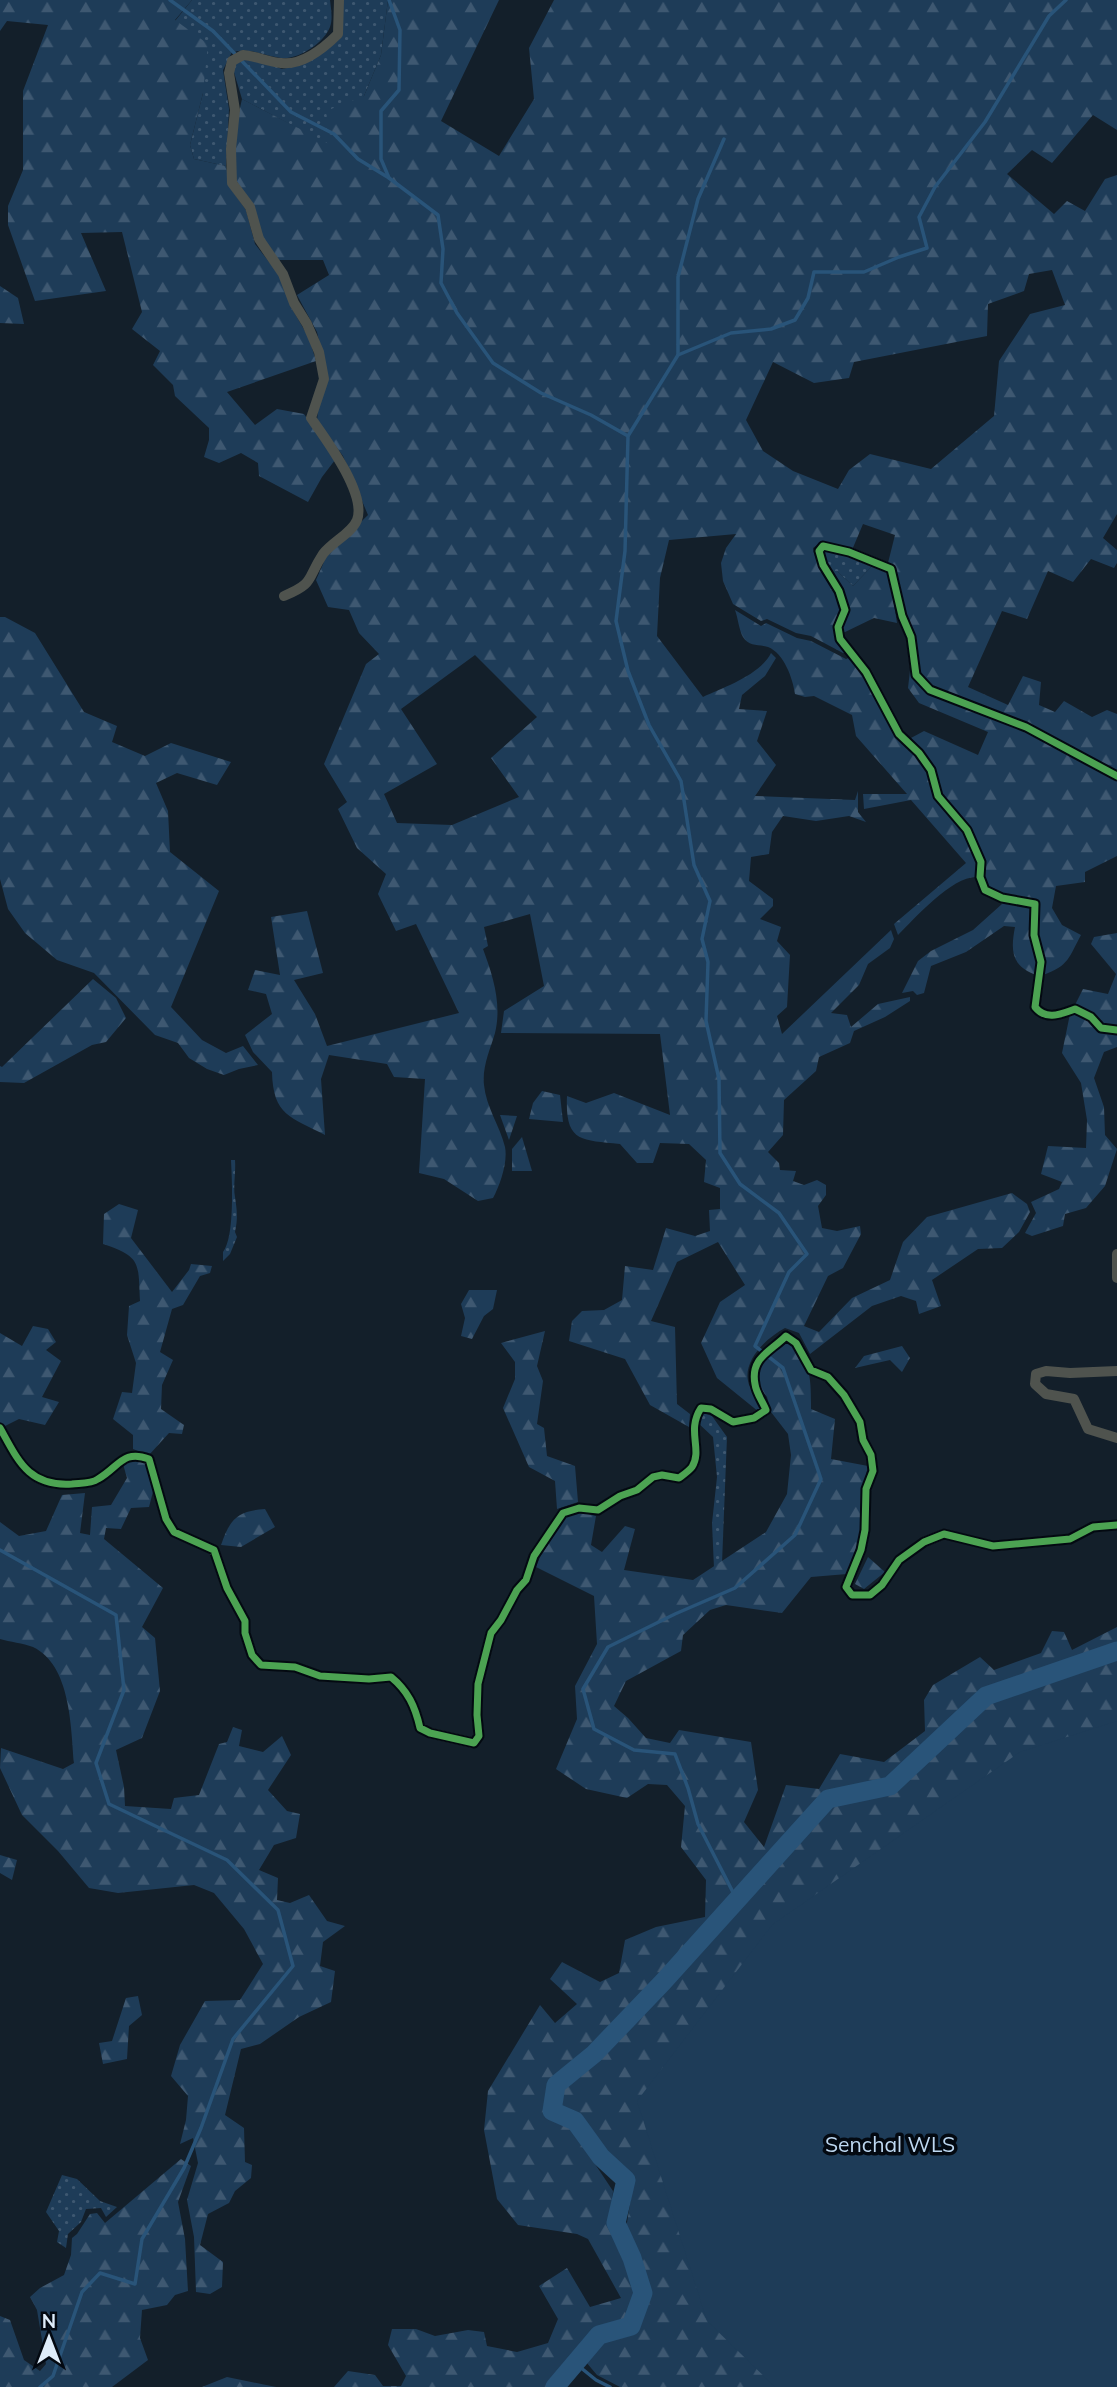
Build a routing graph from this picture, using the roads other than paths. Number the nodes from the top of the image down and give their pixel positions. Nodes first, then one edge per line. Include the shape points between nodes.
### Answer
1 (339, 0) edge
2 (284, 596) dead end
3 (1117, 776) edge
4 (1117, 1030) edge
5 (1117, 1254) edge
6 (1117, 1278) edge
7 (1117, 1371) edge
8 (0, 1428) edge
9 (1117, 1438) edge
10 (1117, 1525) edge

1 - 2 street via 338,34 326,46 298,63 243,55 232,61 229,73 235,110 232,183 250,207 259,239 283,274 319,352 324,379 310,418 348,474 359,510 356,522 324,553 306,586
3 - 4 street via 1026,727 930,690 916,675 911,637 891,569 823,546 823,565 845,610 838,627 840,639 866,672 899,734 931,770 938,796 967,830 981,862 985,890 1035,904 1034,934 1041,962 1038,1012 1052,1016 1076,1009 1101,1028
5 - 6 street
7 - 9 street via 1046,1371 1036,1374 1035,1384 1046,1394 1074,1399 1088,1429
8 - 10 street via 17,1460 37,1479 64,1484 95,1482 124,1457 136,1454 149,1459 166,1520 174,1532 214,1550 245,1621 252,1655 261,1665 295,1667 330,1677 391,1677 415,1708 420,1728 474,1743 479,1736 478,1684 491,1633 563,1513 579,1508 598,1510 653,1477 679,1478 692,1466 696,1452 693,1419 701,1408 733,1422 766,1410 755,1386 755,1366 786,1336 796,1343 811,1370 828,1377 844,1395 860,1422 871,1455 865,1530 846,1587 852,1595 870,1595 899,1560 944,1534 993,1546 1070,1539 1093,1527

